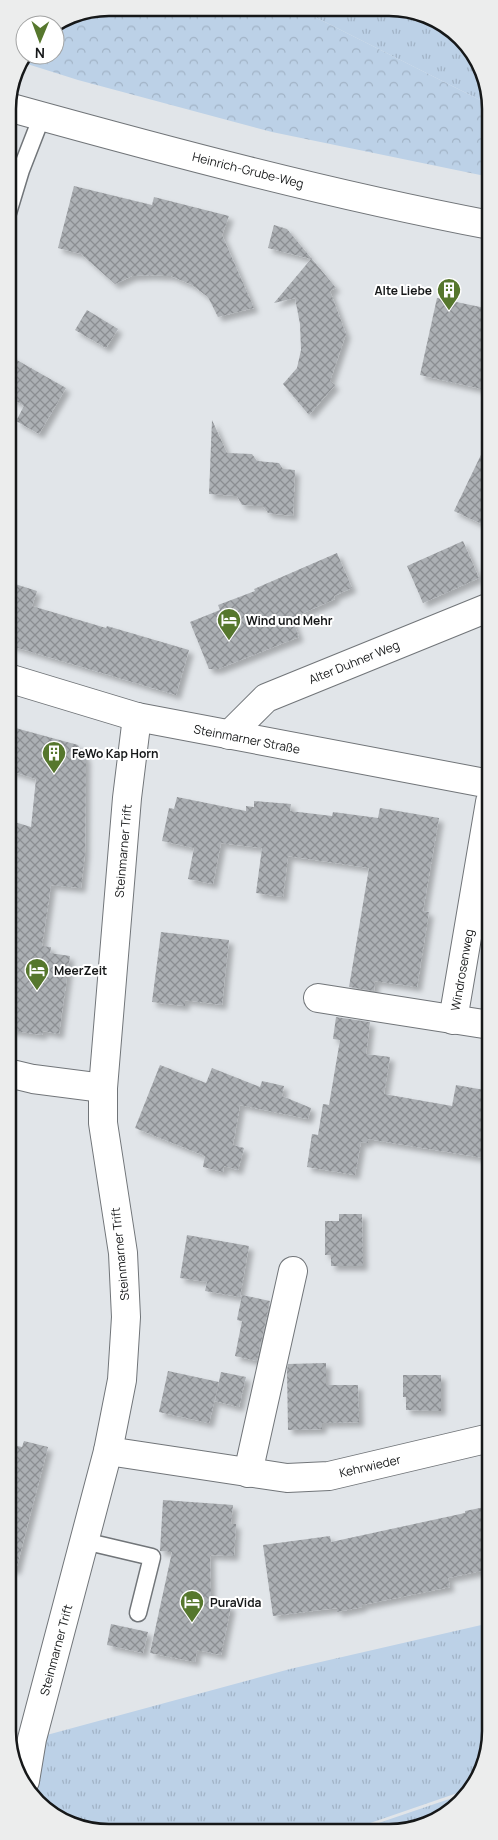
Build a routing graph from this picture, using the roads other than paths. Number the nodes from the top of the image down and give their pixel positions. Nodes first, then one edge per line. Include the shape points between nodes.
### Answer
1 (16, 109) edge
2 (42, 116) junction
3 (16, 187) edge
4 (482, 223) edge
5 (482, 610) edge
6 (16, 680) edge
7 (137, 717) junction
8 (229, 736) junction
9 (482, 783) edge
10 (482, 849) edge
11 (318, 998) dead end
12 (453, 1020) junction
13 (482, 1024) edge
14 (16, 1075) edge
15 (102, 1088) junction
16 (293, 1271) dead end
17 (482, 1440) edge
18 (108, 1451) junction
19 (248, 1474) junction
20 (84, 1541) junction
21 (138, 1613) dead end
22 (26, 1773) edge

1 - 2 street, Heinrich-Grube-Weg
2 - 3 lane
2 - 4 street, Heinrich-Grube-Weg via 300,183
5 - 8 street, Alter Duhner Weg via 266,698
6 - 7 street, Steinmarner Straße
7 - 8 street, Steinmarner Straße
7 - 15 street, Steinmarner Trift
8 - 9 street, Steinmarner Straße
10 - 12 street, Windrosenweg
11 - 12 street, Windrosenweg
12 - 13 street, Windrosenweg
14 - 15 street
15 - 18 street, Steinmarner Trift via 103,1123 123,1253 126,1317 122,1380
16 - 19 street
17 - 19 street, Kehrwieder via 329,1476 287,1478
18 - 19 street, Kehrwieder
18 - 20 street, Steinmarner Trift
20 - 21 lane via 152,1558
20 - 22 street, Steinmarner Trift via 32,1739

